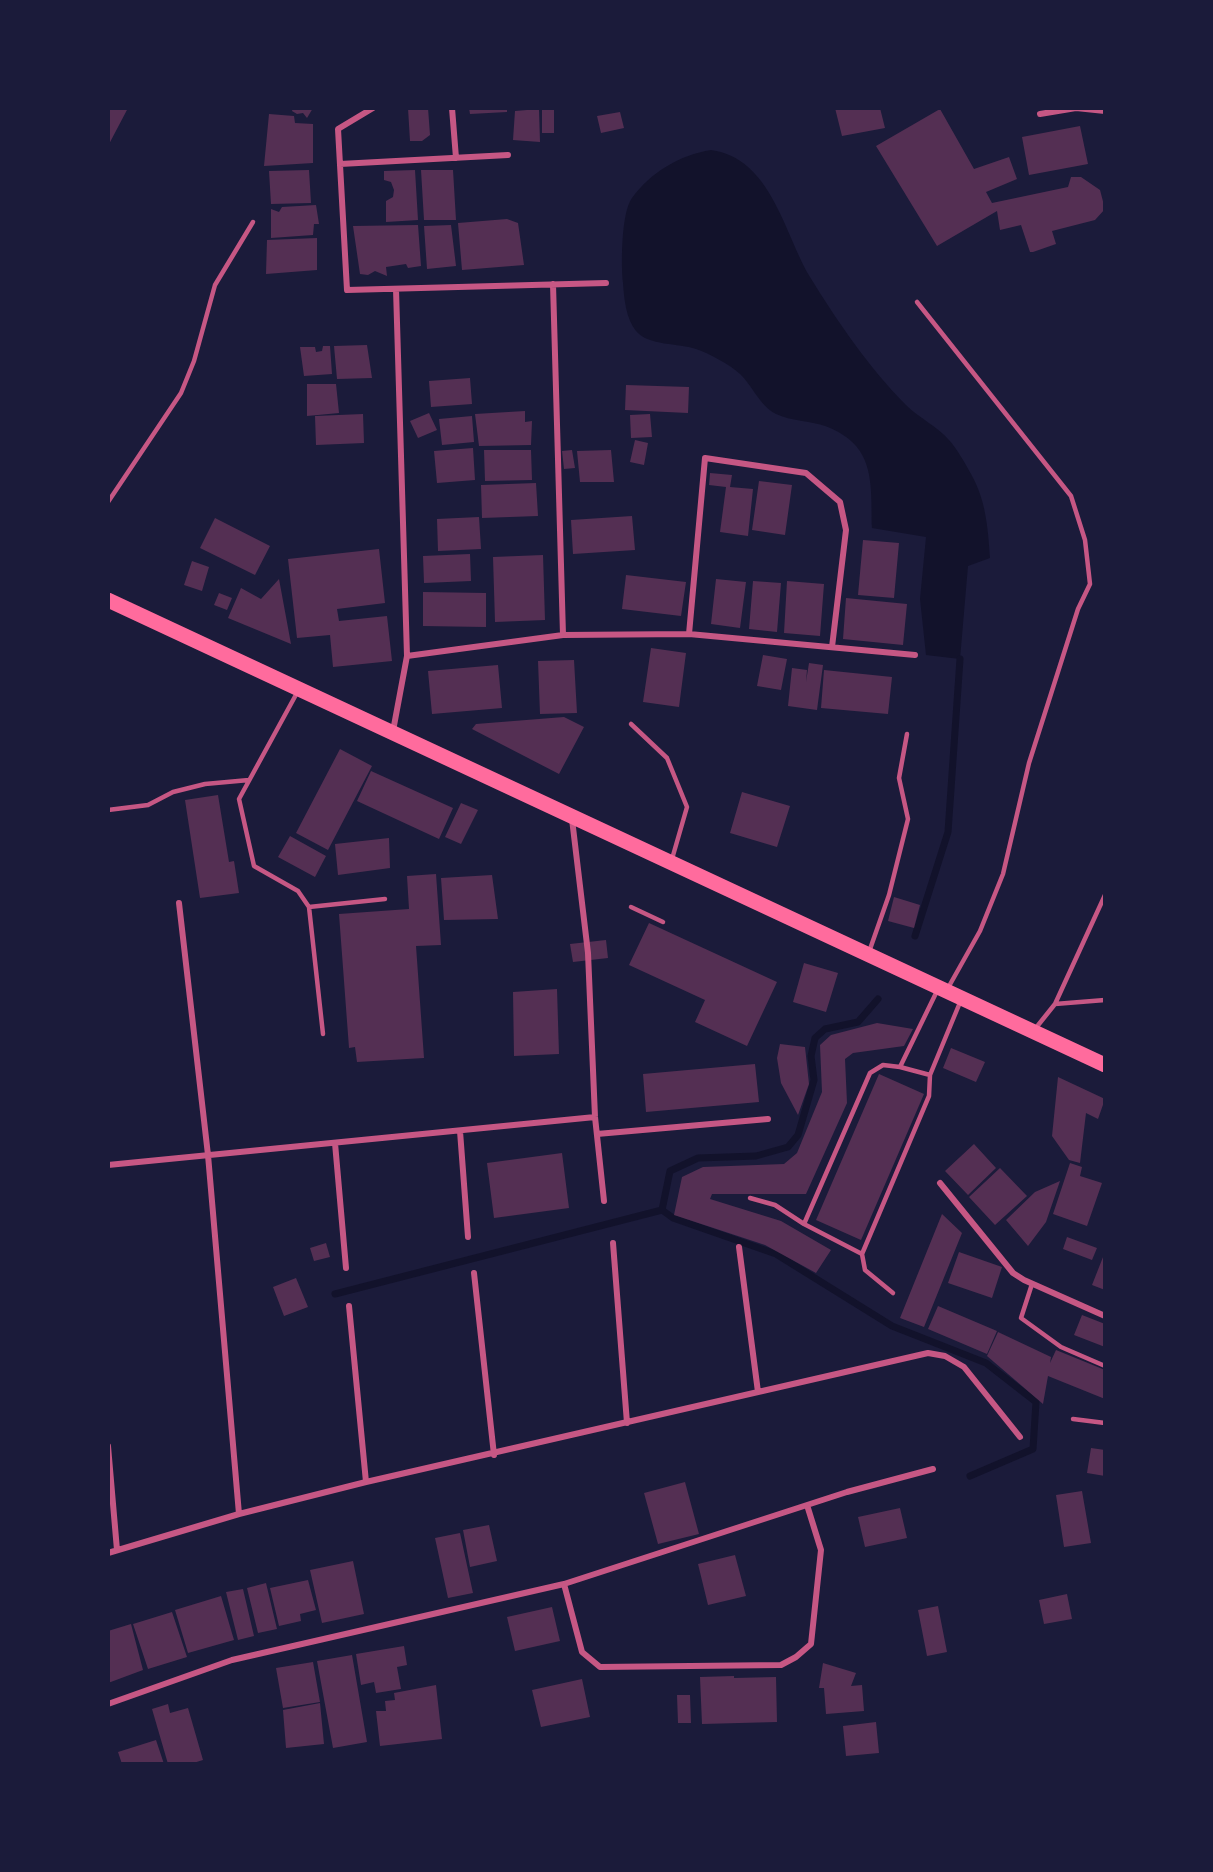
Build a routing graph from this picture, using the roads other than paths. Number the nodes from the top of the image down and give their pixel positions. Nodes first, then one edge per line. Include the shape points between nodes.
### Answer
1 (373, 108) edge
2 (452, 108) edge
3 (1105, 111) edge
4 (1040, 114) dead end
5 (508, 155) dead end
6 (456, 158) junction
7 (340, 164) junction
8 (253, 222) dead end
9 (606, 283) dead end
10 (553, 284) junction
11 (396, 289) junction
12 (917, 302) dead end
13 (108, 502) edge
14 (108, 600) edge
15 (689, 633) junction
16 (563, 635) junction
17 (832, 647) junction
18 (915, 655) dead end
19 (407, 656) junction
20 (299, 688) junction
21 (631, 724) dead end
22 (393, 732) junction
23 (907, 734) dead end
24 (249, 780) junction
25 (108, 810) edge
26 (572, 818) junction
27 (670, 863) junction
28 (1105, 895) edge
29 (386, 899) dead end
30 (179, 903) dead end
31 (309, 907) junction
32 (631, 907) dead end
33 (663, 922) dead end
34 (869, 954) junction
35 (943, 989) junction
36 (962, 997) junction
37 (1105, 1000) edge
38 (1055, 1004) junction
39 (1033, 1031) junction
40 (324, 1034) dead end
41 (1105, 1065) edge
42 (900, 1066) junction
43 (930, 1075) junction
44 (595, 1117) junction
45 (768, 1119) dead end
46 (460, 1131) junction
47 (597, 1134) junction
48 (335, 1143) junction
49 (208, 1155) junction
50 (108, 1165) edge
51 (940, 1183) dead end
52 (750, 1198) dead end
53 (604, 1201) dead end
54 (804, 1224) junction
55 (468, 1237) dead end
56 (613, 1243) dead end
57 (739, 1247) dead end
58 (861, 1254) junction
59 (346, 1268) dead end
60 (474, 1273) dead end
61 (1032, 1284) junction
62 (893, 1293) dead end
63 (350, 1306) dead end
64 (1105, 1316) edge
65 (1105, 1366) edge
66 (758, 1392) junction
67 (1073, 1419) dead end
68 (627, 1423) junction
69 (1105, 1423) edge
70 (1020, 1437) dead end
71 (108, 1446) edge
72 (494, 1455) junction
73 (933, 1469) dead end
74 (366, 1482) junction
75 (807, 1505) junction
76 (240, 1514) junction
77 (117, 1550) junction
78 (108, 1552) edge
79 (564, 1584) junction
80 (108, 1704) edge

1 - 7 street via 338,129
2 - 6 street
3 - 4 street via 1076,108
5 - 6 street
6 - 7 street
7 - 11 street via 347,290
8 - 13 lane via 215,285 181,393
9 - 10 street
10 - 11 street
10 - 16 street
11 - 19 street
12 - 35 lane via 1071,496 1085,540 1090,584 1078,609 1029,763 1002,874 980,931
14 - 20 main road
15 - 16 street
15 - 17 street
15 - 17 street via 705,458 806,473 840,502 846,530
16 - 19 street
17 - 18 street
19 - 22 street
20 - 22 main road
20 - 24 lane
21 - 27 lane via 666,758 687,807
22 - 26 main road
23 - 34 lane via 898,778 908,819
24 - 25 lane via 205,784 173,792 148,805
24 - 31 lane via 238,799 254,866 298,891
26 - 27 main road
26 - 44 street via 588,953
27 - 34 main road
28 - 38 lane
29 - 31 lane
30 - 49 street
31 - 40 lane
32 - 33 lane
34 - 35 main road
35 - 36 main road
35 - 42 lane
36 - 39 main road
36 - 43 lane
37 - 38 lane
38 - 39 lane
39 - 41 main road
42 - 43 lane
42 - 54 lane via 883,1065 870,1073
43 - 58 lane via 929,1096
44 - 46 street
44 - 47 street
45 - 47 street
46 - 48 street
46 - 55 street
47 - 53 street
48 - 49 street
48 - 59 street
49 - 50 street
49 - 76 street
51 - 61 street via 1013,1272
52 - 54 lane via 775,1205
54 - 58 lane
56 - 68 street
57 - 66 street
58 - 62 lane via 865,1270
60 - 72 street
61 - 64 street
61 - 65 lane via 1021,1318 1060,1347
63 - 74 street
66 - 68 street
66 - 70 street via 928,1353 945,1356 964,1367
67 - 69 lane
68 - 72 street
71 - 77 street
72 - 74 street
73 - 75 street
74 - 76 street
75 - 79 street
75 - 79 street via 821,1550 811,1644 781,1665 600,1667 582,1652
76 - 77 street
77 - 78 street
79 - 80 street via 232,1660

